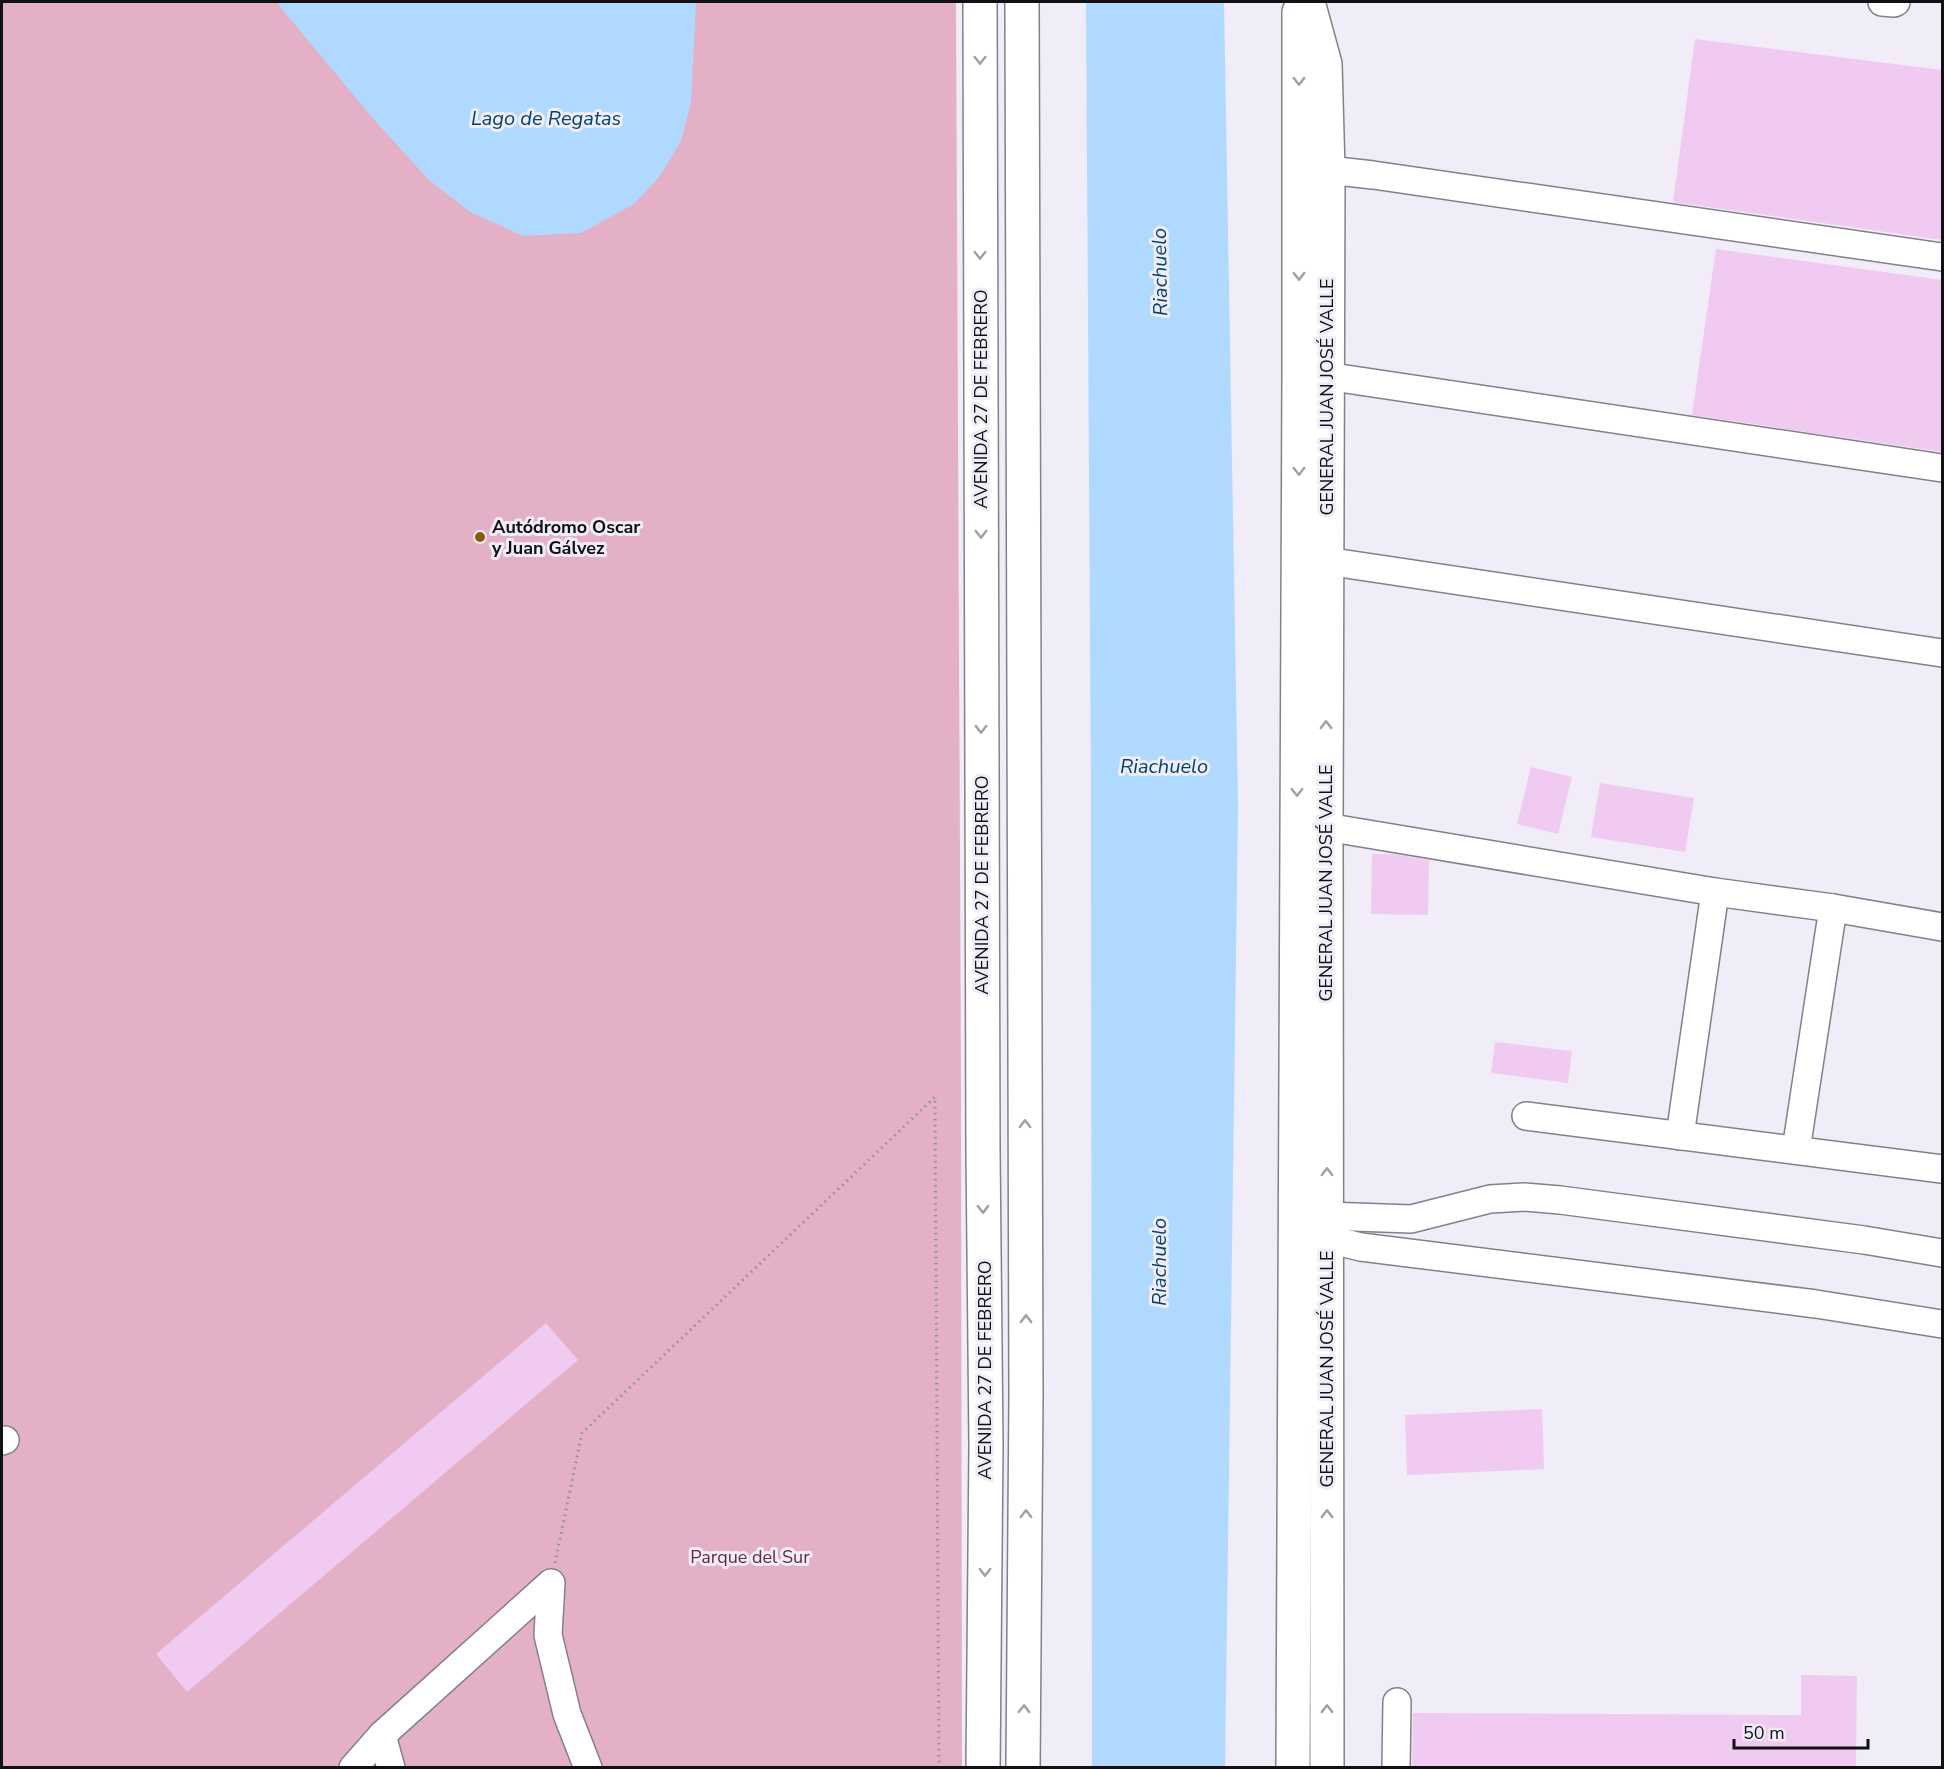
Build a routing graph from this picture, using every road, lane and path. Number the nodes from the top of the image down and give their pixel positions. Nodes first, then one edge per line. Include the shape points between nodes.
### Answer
1 (980, 2) edge
2 (1022, 2) edge
3 (1299, 2) edge
4 (1308, 2) edge
5 (1882, 2) edge
6 (1896, 2) edge
7 (1314, 170) junction
8 (1942, 257) edge
9 (1313, 376) junction
10 (1942, 468) edge
11 (1326, 561) junction
12 (1942, 653) edge
13 (1326, 827) junction
14 (1715, 892) junction
15 (1833, 908) junction
16 (1942, 927) edge
17 (1526, 1116) dead end
18 (1680, 1136) junction
19 (1796, 1150) junction
20 (1942, 1169) edge
21 (1327, 1227) junction
22 (1942, 1252) edge
23 (1942, 1324) edge
24 (551, 1582) junction
25 (1397, 1701) dead end
26 (382, 1735) junction
27 (353, 1767) edge
28 (391, 1767) edge
29 (588, 1767) edge
30 (939, 1767) edge
31 (983, 1767) edge
32 (1023, 1767) edge
33 (1293, 1767) edge
34 (1327, 1767) edge
35 (1396, 1767) edge

1 -> 31 main road, AVENIDA 27 DE FEBRERO via 986,1436
32 -> 2 main road via 1026,1368
3 -> 7 main road, GENERAL JUAN JOSÉ VALLE
4 - 7 main road, GENERAL JUAN JOSÉ VALLE via 1325,64
5 - 6 street
7 - 8 street via 1385,176
7 - 9 main road, GENERAL JUAN JOSÉ VALLE
9 - 10 street
9 - 11 main road, GENERAL JUAN JOSÉ VALLE
9 -> 33 main road, GENERAL JUAN JOSÉ VALLE
11 - 12 street
13 -> 11 main road, GENERAL JUAN JOSÉ VALLE
13 - 14 street
21 -> 13 main road, GENERAL JUAN JOSÉ VALLE
14 - 15 street
14 - 18 street
15 - 16 street
15 - 19 street
17 - 18 street
18 - 19 street
19 - 20 street
21 - 22 street via 1432,1215 1490,1199 1524,1197
21 - 23 street via 1361,1247 1816,1304
34 -> 21 main road, GENERAL JUAN JOSÉ VALLE
24 - 26 street
24 - 29 street via 548,1635 567,1714
24 - 30 path via 582,1433 935,1097
25 - 35 street
26 - 27 street
26 - 28 street

